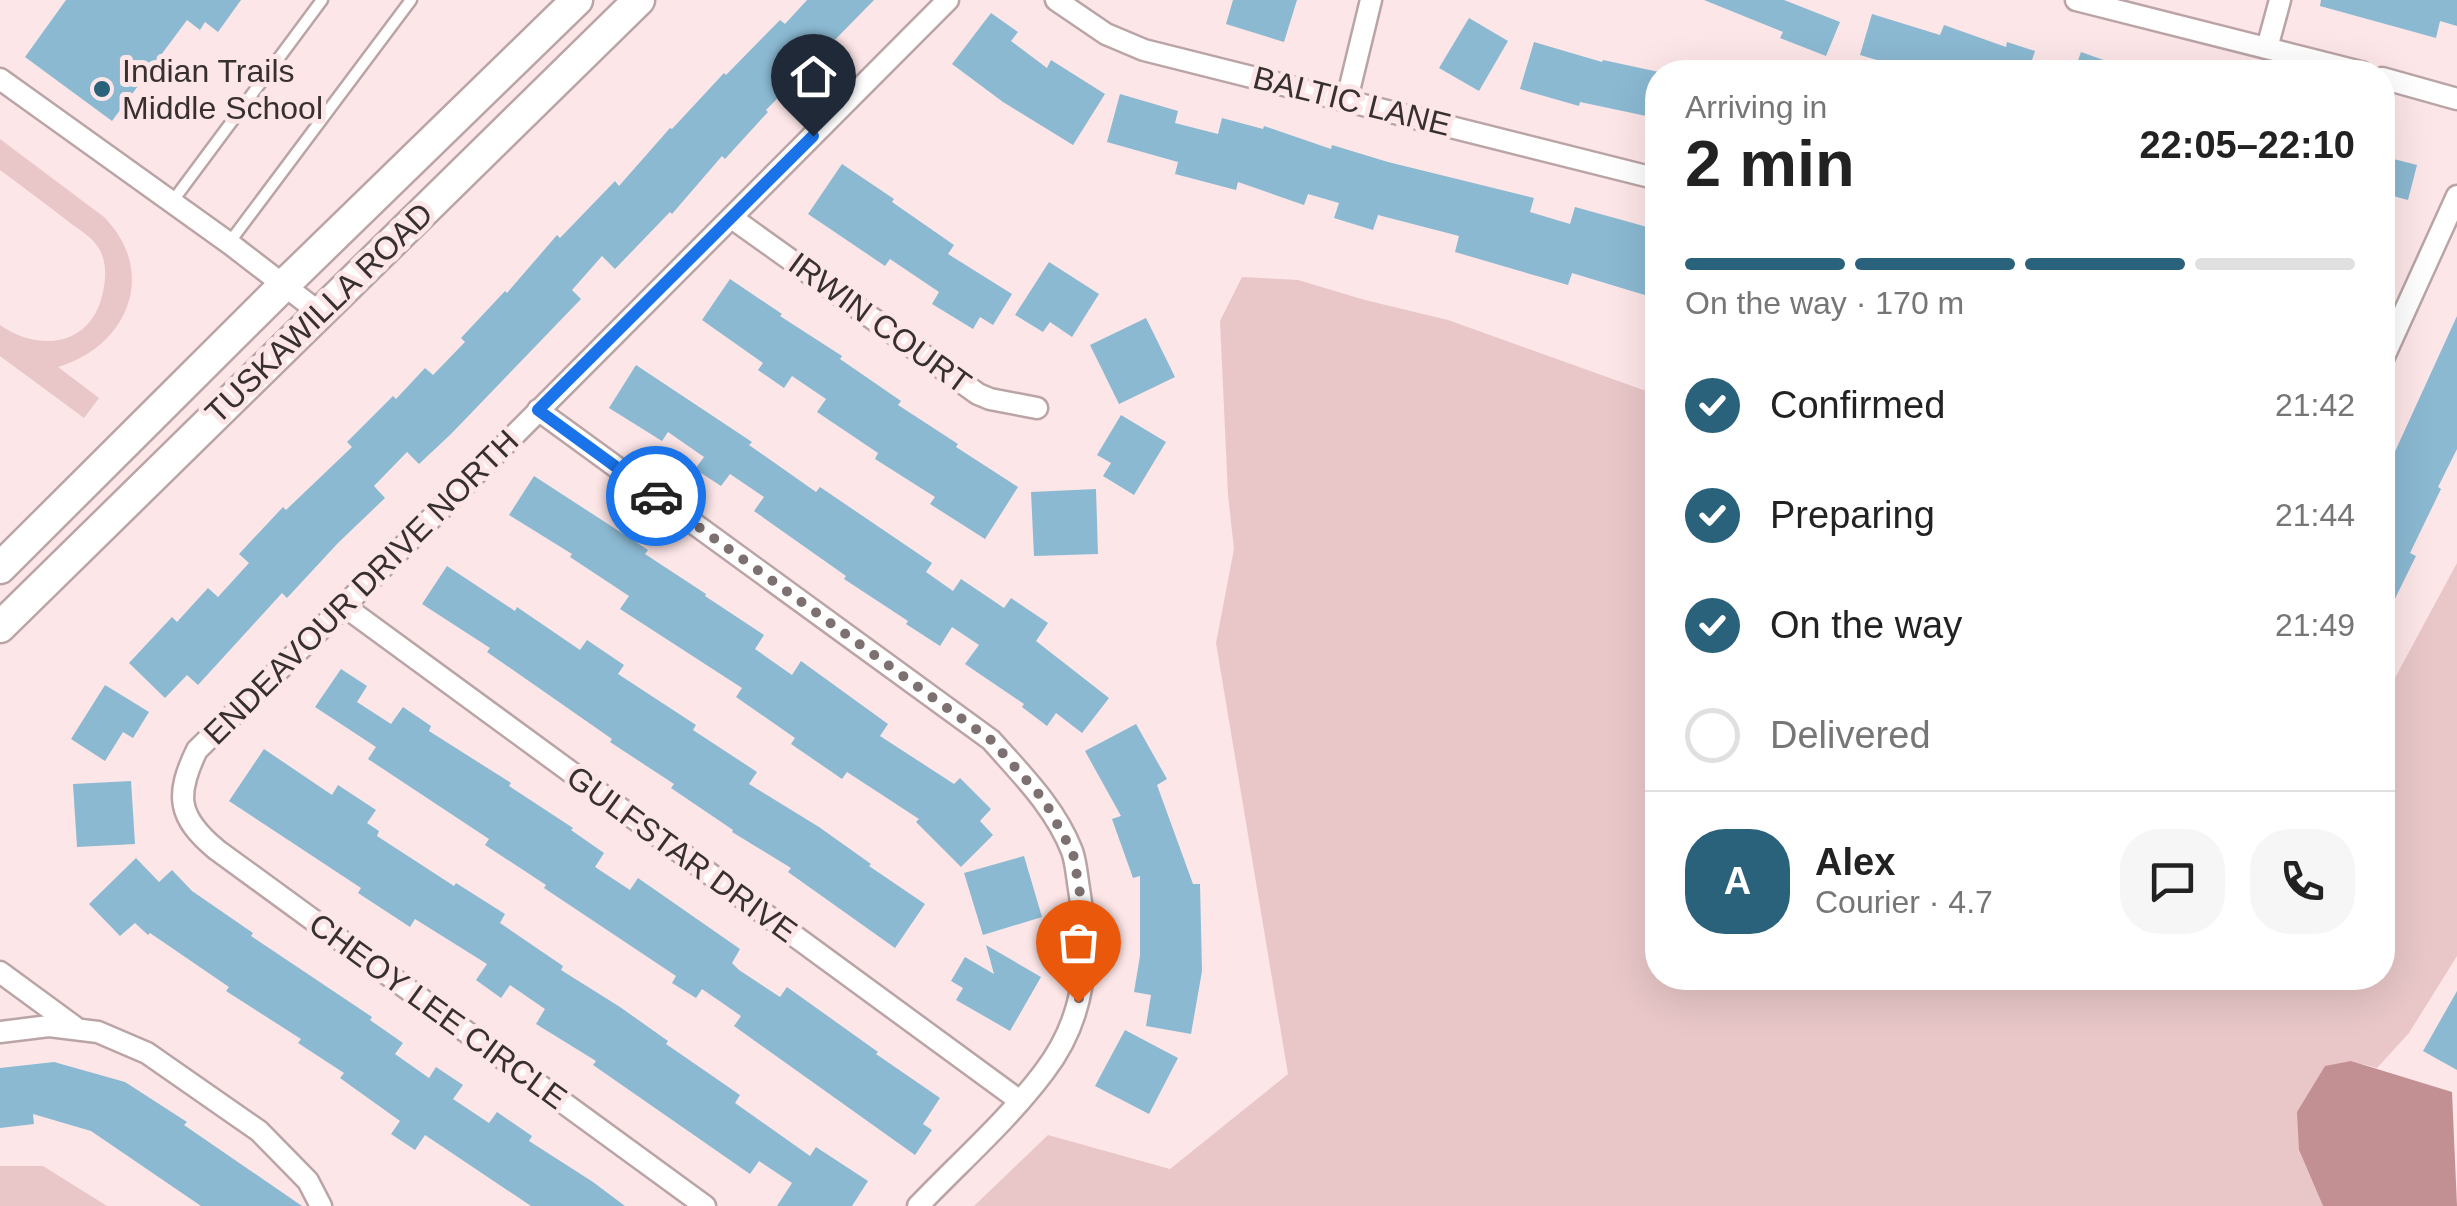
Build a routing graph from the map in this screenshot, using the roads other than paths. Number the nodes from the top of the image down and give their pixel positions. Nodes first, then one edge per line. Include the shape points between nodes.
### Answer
1 (322, 0) edge
2 (411, 0) edge
3 (577, 0) edge
4 (639, 0) edge
5 (948, 0) edge
6 (1056, 0) edge
7 (1370, 0) edge
8 (2076, 0) edge
9 (2280, 0) edge
10 (2267, 48) junction
11 (2314, 60) edge
12 (0, 78) edge
13 (2395, 82) edge
14 (1347, 99) junction
15 (2457, 99) edge
16 (1645, 176) edge
17 (2457, 196) edge
18 (172, 202) junction
19 (732, 218) junction
20 (229, 243) junction
21 (284, 285) junction
22 (320, 312) junction
23 (2395, 332) edge
24 (1036, 408) dead end
25 (538, 410) junction
26 (0, 568) edge
27 (344, 606) junction
28 (0, 627) edge
29 (183, 807) joint
30 (0, 972) edge
31 (80, 1030) junction
32 (0, 1032) edge
33 (1020, 1101) junction
34 (321, 1206) edge
35 (705, 1206) edge
36 (918, 1206) edge

1 - 18 lane
2 - 20 lane
3 - 21 main road, TUSKAWILLA ROAD
4 - 22 main road, TUSKAWILLA ROAD
5 - 19 street, ENDEAVOUR DRIVE NORTH
6 - 14 street, BALTIC LANE via 1144,50
7 - 14 street
8 - 10 street
9 - 10 street
10 - 11 street
12 - 18 street
13 - 15 street
14 - 16 street, BALTIC LANE
17 - 23 street
18 - 20 street
19 - 24 street, IRWIN COURT via 978,394
19 - 25 street, ENDEAVOUR DRIVE NORTH
20 - 21 street
21 - 22 street
21 - 26 main road, TUSKAWILLA ROAD
22 - 28 main road, TUSKAWILLA ROAD
25 - 27 street, ENDEAVOUR DRIVE NORTH
25 - 33 street via 991,740 1044,800 1073,853 1086,928 1084,978 1071,1026
27 - 29 street, ENDEAVOUR DRIVE NORTH via 197,750 185,775
27 - 33 street, GULFSTAR DRIVE
29 - 35 street, CHEOY LEE CIRCLE via 194,832 216,850
30 - 31 street
31 - 32 street
31 - 34 street via 146,1053 258,1131 308,1180
33 - 36 street

